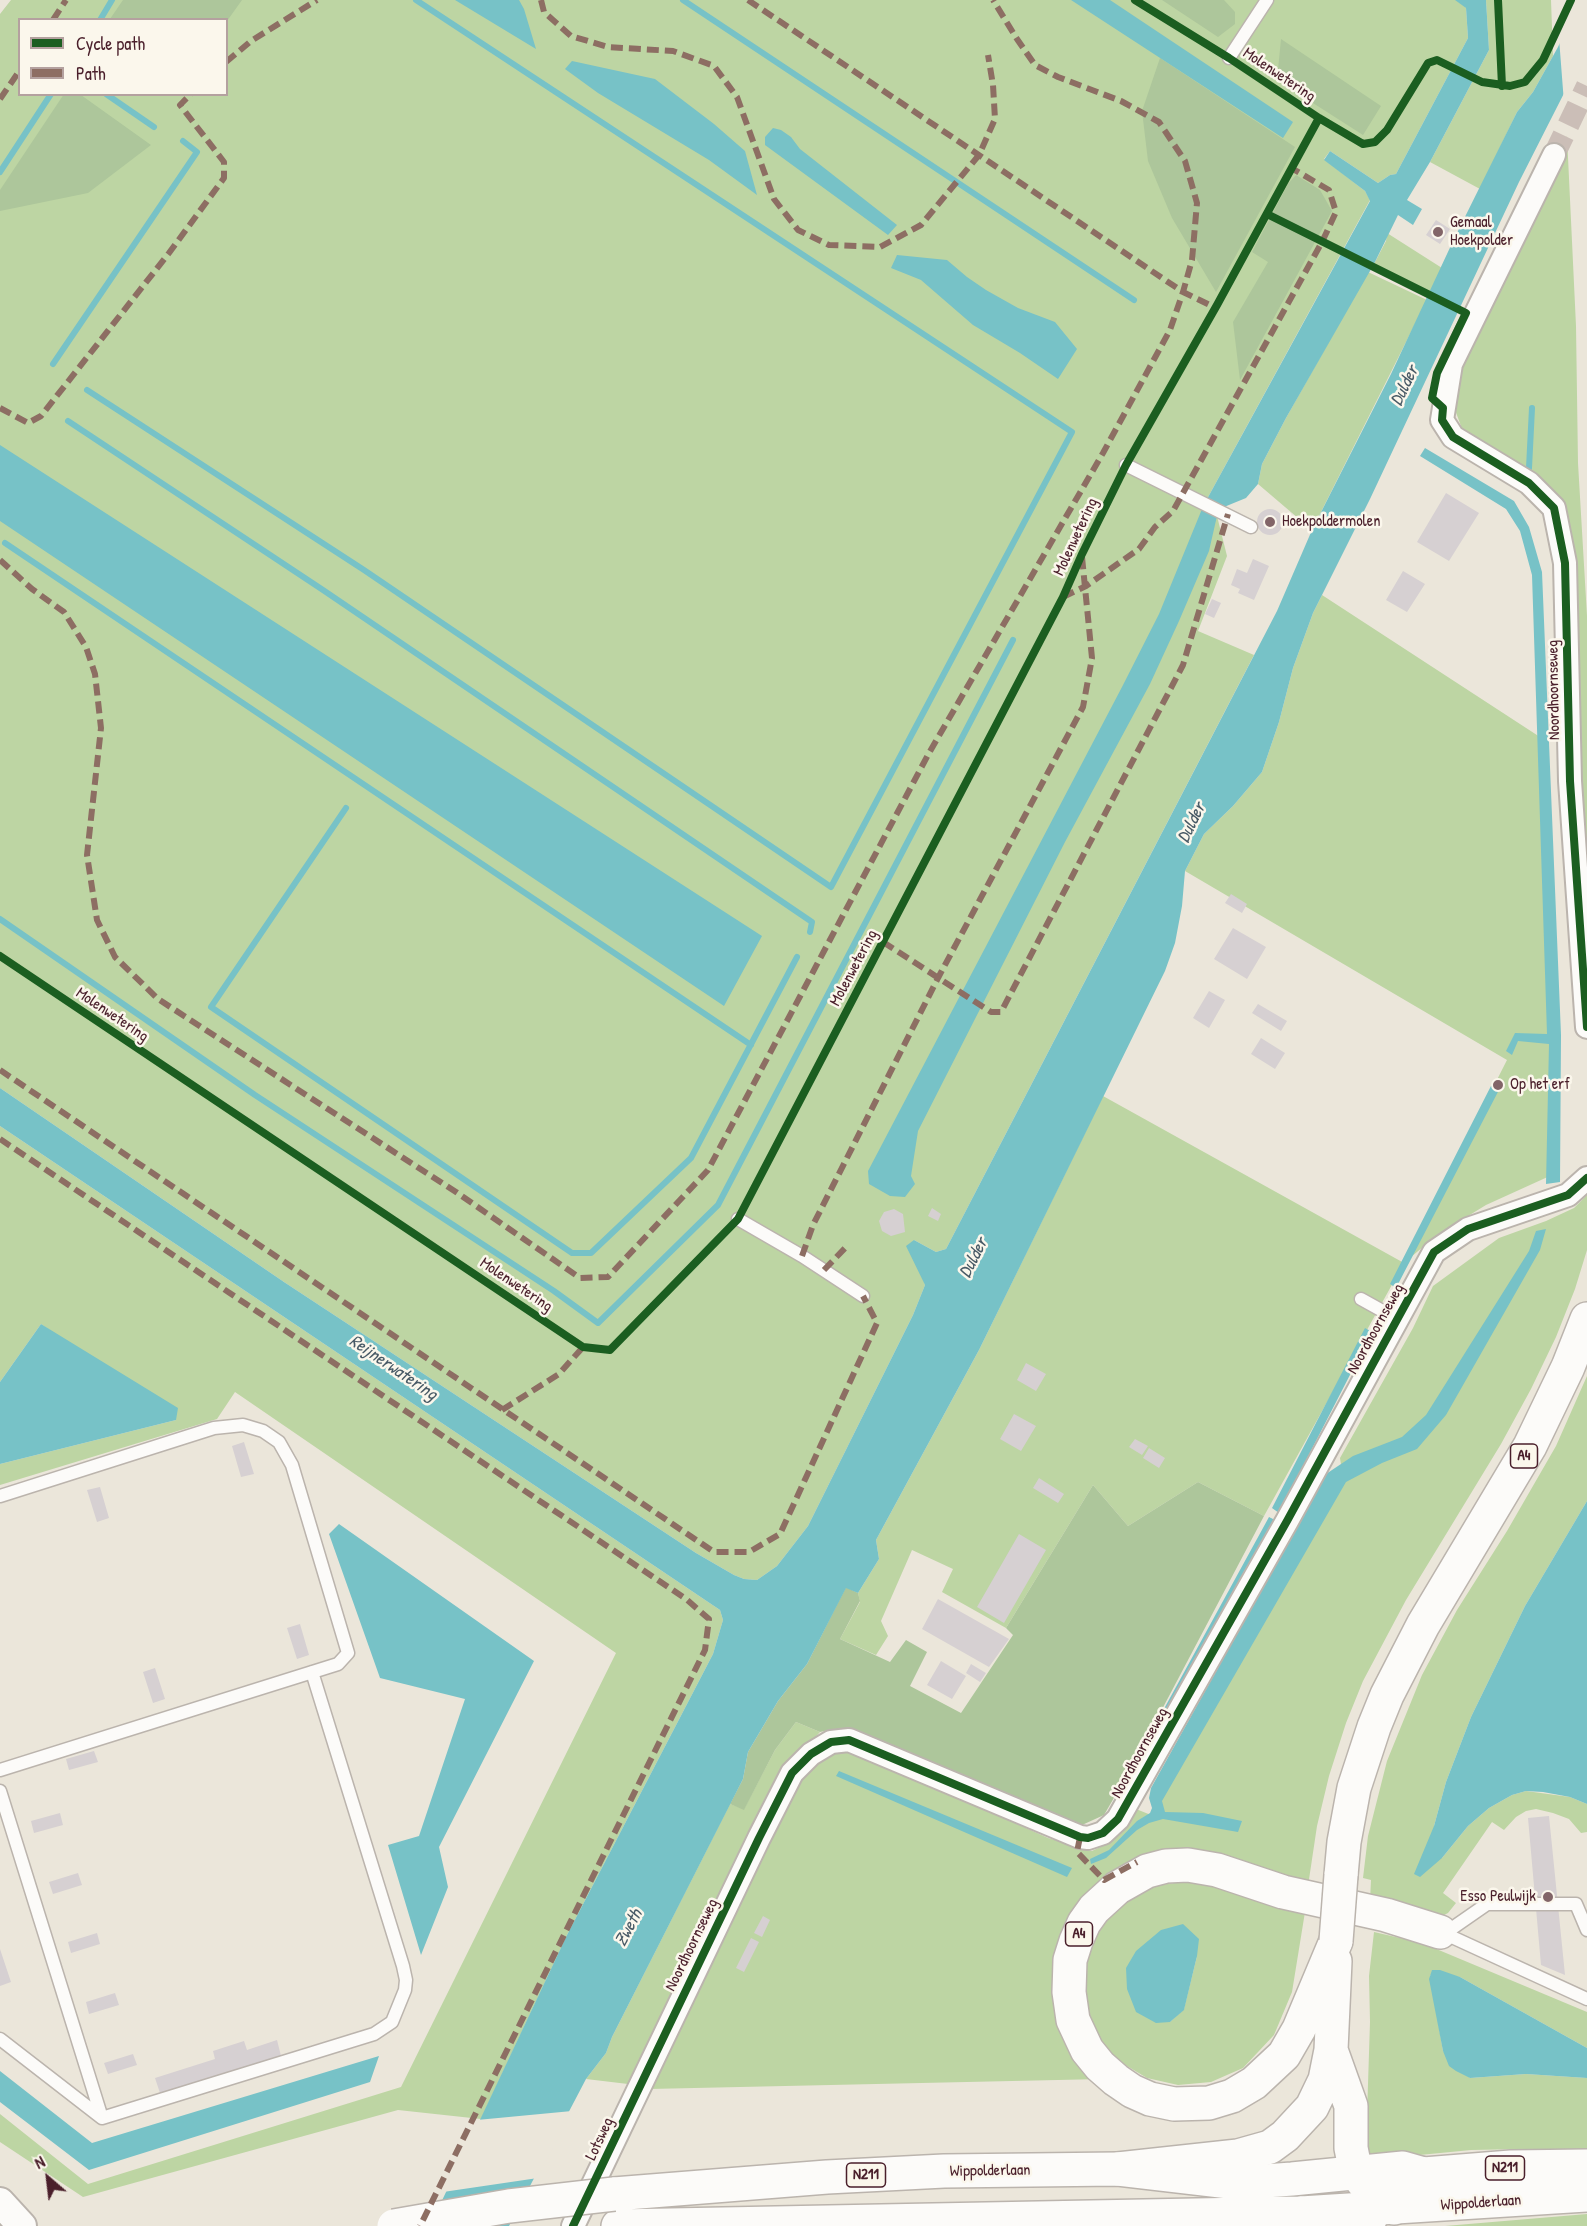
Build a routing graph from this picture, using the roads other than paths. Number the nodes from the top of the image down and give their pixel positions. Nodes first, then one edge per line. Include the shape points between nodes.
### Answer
1 (1267, 0) edge
2 (1229, 58) dead end
3 (1554, 155) tunnel mouth
4 (1126, 465) dead end
5 (1251, 527) dead end
6 (1587, 1027) edge
7 (1587, 1178) edge
8 (738, 1219) dead end
9 (863, 1296) dead end
10 (1361, 1299) dead end
11 (1397, 1319) junction
12 (1587, 1319) edge
13 (0, 1496) edge
14 (312, 1672) junction
15 (0, 1770) edge
16 (0, 1791) edge
17 (1587, 1930) edge
18 (1440, 1932) junction
19 (1336, 1941) junction
20 (1587, 1999) edge
21 (0, 2039) edge
22 (1331, 2050) junction
23 (650, 2062) joint
24 (102, 2118) junction
25 (1587, 2166) edge
26 (1118, 2169) junction
27 (1356, 2173) junction
28 (1424, 2174) junction
29 (1587, 2195) edge
30 (0, 2202) edge
31 (1379, 2212) edge
32 (1309, 2219) edge
33 (22, 2226) edge
34 (394, 2226) edge
35 (573, 2226) edge
36 (618, 2226) edge

1 - 2 lane
3 - 6 street, Noordhoornseweg via 1451,364 1442,420 1453,437 1529,483 1554,508 1565,563 1570,781
4 - 5 lane
7 - 11 street, Noordhoornseweg via 1568,1196 1468,1229 1434,1252
8 - 9 lane
10 - 11 lane
11 - 23 street, Noordhoornseweg via 1118,1819 1103,1833 1080,1837 849,1740 831,1742 811,1754 792,1773
12 - 19 main road, A4, bridge via 1530,1446 1423,1625 1374,1727 1354,1788 1344,1842
13 - 14 lane via 214,1428 243,1425 272,1436 292,1465 347,1647 348,1653 338,1664
14 - 15 lane
14 - 24 lane via 403,1966 405,1990 392,2022 374,2034
16 - 24 lane
17 - 18 lane via 1576,1904 1487,1904
18 - 19 main road, A4 via 1283,1892 1217,1870 1167,1866 1147,1871 1117,1888 1084,1923 1070,1960 1073,2020 1087,2050 1100,2066 1132,2091 1174,2104 1200,2104 1232,2096 1254,2083 1284,2055
18 - 20 lane, A4
19 - 22 main road, A4
21 - 24 lane
22 - 26 main road, A4 via 1325,2080 1312,2107 1270,2146 1238,2156
22 - 27 main road, A4 via 1351,2106 1351,2148
23 - 35 street, Lotsweg
25 - 28 main road, Wippolderlaan / N211
26 - 27 main road, Wippolderlaan / N211 via 1238,2182
26 - 34 main road, Wippolderlaan / N211, bridge via 944,2171 614,2194 481,2210
27 - 28 main road, Wippolderlaan / N211 via 1403,2168
27 - 31 main road, A4
28 - 31 main road
29 - 31 main road, Wippolderlaan / N211
30 - 33 street
31 - 32 main road, Wippolderlaan / N211
32 - 36 main road, Wippolderlaan / N211

